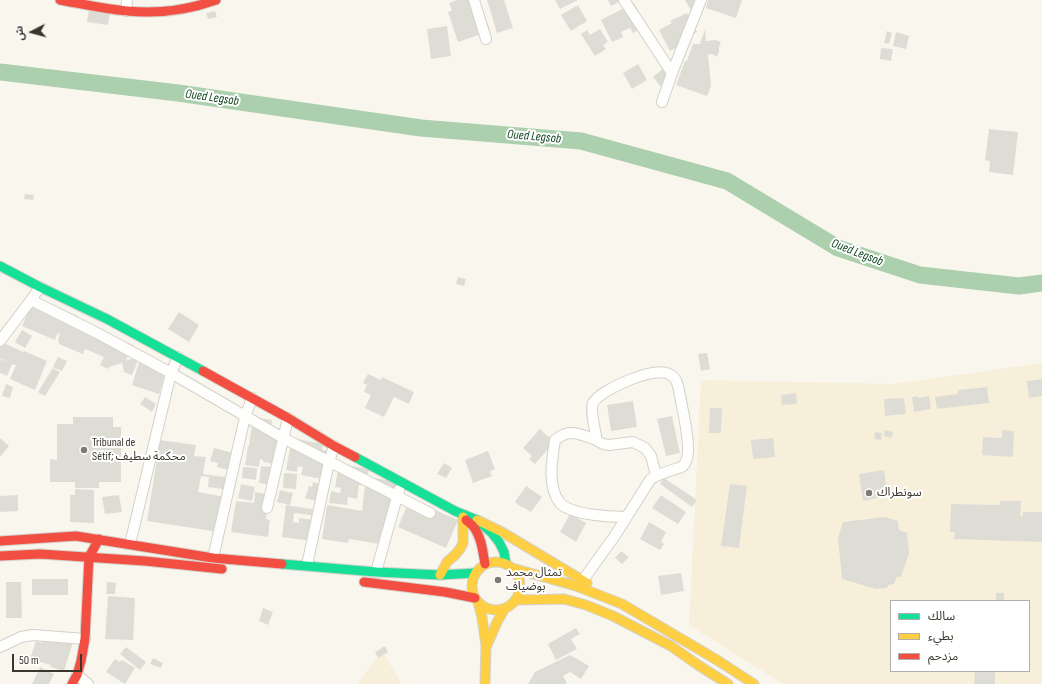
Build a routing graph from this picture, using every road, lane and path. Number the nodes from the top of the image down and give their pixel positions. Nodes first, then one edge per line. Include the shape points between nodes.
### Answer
1 (60, 0) edge
2 (128, 0) edge
3 (216, 0) edge
4 (474, 0) edge
5 (624, 0) edge
6 (701, 0) edge
7 (126, 11) junction
8 (486, 39) dead end
9 (672, 73) junction
10 (662, 102) dead end
11 (0, 266) edge
12 (40, 287) junction
13 (31, 300) junction
14 (106, 319) junction
15 (97, 333) junction
16 (0, 341) edge
17 (178, 357) junction
18 (171, 373) junction
19 (252, 398) junction
20 (245, 417) junction
21 (288, 418) junction
22 (283, 438) junction
23 (594, 439) junction
24 (334, 446) junction
25 (329, 462) junction
26 (656, 475) junction
27 (402, 483) junction
28 (397, 496) junction
29 (267, 508) dead end
30 (455, 511) junction
31 (430, 513) dead end
32 (463, 517) junction
33 (626, 517) junction
34 (477, 520) junction
35 (99, 539) junction
36 (0, 542) edge
37 (130, 544) junction
38 (0, 556) edge
39 (89, 557) junction
40 (213, 558) junction
41 (485, 564) junction
42 (307, 566) junction
43 (509, 566) junction
44 (233, 570) dead end
45 (376, 572) junction
46 (475, 573) junction
47 (440, 574) junction
48 (583, 580) junction
49 (359, 581) dead end
50 (476, 600) junction
51 (515, 600) junction
52 (622, 604) junction
53 (504, 608) junction
54 (85, 639) junction
55 (486, 646) junction
56 (0, 647) edge
57 (74, 679) edge
58 (88, 684) edge
59 (484, 684) edge
60 (728, 684) edge
61 (754, 684) edge

1 - 7 main road
2 - 7 street
3 - 7 main road via 166,11
4 - 8 street
5 - 9 street
6 - 9 street
9 - 10 street
11 - 12 main road
12 - 13 street
12 - 14 main road
13 - 15 street
13 - 16 street
14 - 15 street
14 - 17 main road
15 - 18 street
17 - 18 street
17 - 19 main road
18 - 20 street
18 - 37 street
19 - 20 street
19 - 21 main road
20 - 22 street
20 - 40 street
21 - 22 street
21 - 24 main road
22 - 25 street
22 - 29 street
23 - 26 street via 609,445 633,442 645,448
23 - 26 street via 596,436 592,408 599,397 629,380 654,373 668,373 677,383 685,419 687,459 682,466
23 - 33 street via 575,433 562,434 555,440 551,474 556,495 561,504 571,510
24 - 25 street
24 - 27 main road
25 - 28 street
25 - 42 street
26 - 33 street
27 - 28 street
27 - 30 main road
28 - 31 street
28 - 45 street
30 - 32 main road
30 - 34 main road
32 - 41 main road via 476,529
32 - 47 main road via 463,543
33 - 48 street
34 - 43 main road via 500,542
34 - 48 main road
35 - 36 main road via 76,536
35 - 37 main road
35 - 39 main road
37 - 40 main road
38 - 39 main road via 40,554
39 - 44 main road
39 - 54 main road
40 - 42 main road
41 - 43 main road via 499,562
41 - 46 main road
42 - 45 main road
43 - 51 main road via 519,580 520,587
43 - 52 main road via 576,586
45 - 47 main road
46 - 47 main road
46 - 50 main road via 472,586
48 - 52 main road
49 - 50 main road via 430,590
50 - 53 main road via 490,609
50 - 55 main road via 482,617
51 - 53 main road
51 - 60 main road via 564,600 586,605 671,646
52 - 61 main road
53 - 55 main road
54 - 56 street via 33,635 21,637
54 - 57 main road
55 - 59 main road
57 - 58 street

